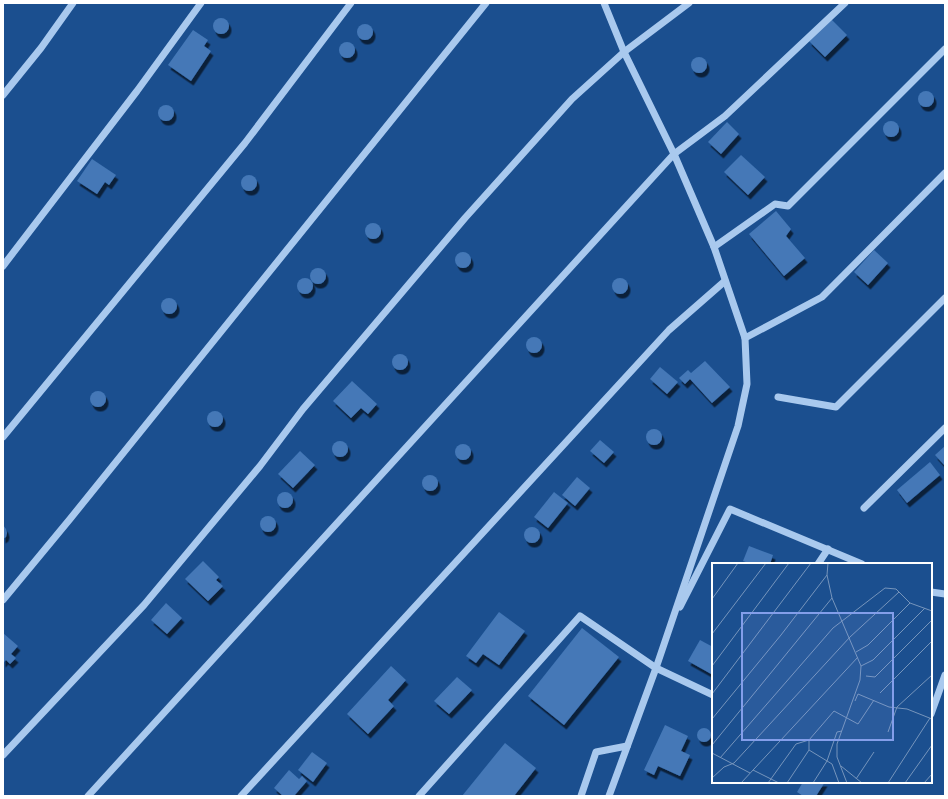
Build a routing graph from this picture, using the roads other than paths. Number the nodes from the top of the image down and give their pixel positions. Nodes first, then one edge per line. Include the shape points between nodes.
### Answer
1 (73, 3) edge
2 (201, 3) edge
3 (351, 3) edge
4 (486, 3) edge
5 (604, 3) edge
6 (689, 3) edge
7 (845, 3) edge
8 (945, 48) edge
9 (624, 52) junction
10 (3, 95) edge
11 (674, 154) junction
12 (945, 173) edge
13 (714, 247) junction
14 (3, 266) edge
15 (725, 281) junction
16 (945, 298) edge
17 (745, 338) junction
18 (778, 397) dead end
19 (945, 428) edge
20 (3, 438) edge
21 (864, 508) dead end
22 (828, 549) junction
23 (819, 563) edge
24 (860, 563) edge
25 (932, 592) edge
26 (945, 594) edge
27 (3, 600) edge
28 (669, 630) junction
29 (656, 668) junction
30 (945, 675) edge
31 (712, 695) edge
32 (932, 711) edge
33 (627, 746) junction
34 (3, 755) edge
35 (88, 796) edge
36 (241, 796) edge
37 (419, 796) edge
38 (581, 796) edge
39 (609, 796) edge

1 - 10 street
2 - 14 street
3 - 20 street via 245,143
4 - 27 street
5 - 9 street
6 - 9 street
7 - 11 street via 725,116
8 - 13 street via 788,206 775,204
9 - 11 street
9 - 34 street via 572,99 465,218 144,605
11 - 13 street
11 - 35 street
12 - 17 street via 822,297
13 - 15 street
15 - 17 street
15 - 36 street via 669,330
16 - 18 street via 836,407
17 - 28 street via 747,384 738,426
19 - 21 street
22 - 23 street
22 - 24 street
22 - 28 street via 730,509
25 - 26 street
28 - 29 street
29 - 31 street
29 - 33 street
29 - 37 street via 580,616
30 - 32 street
33 - 38 street via 596,752
33 - 39 street

